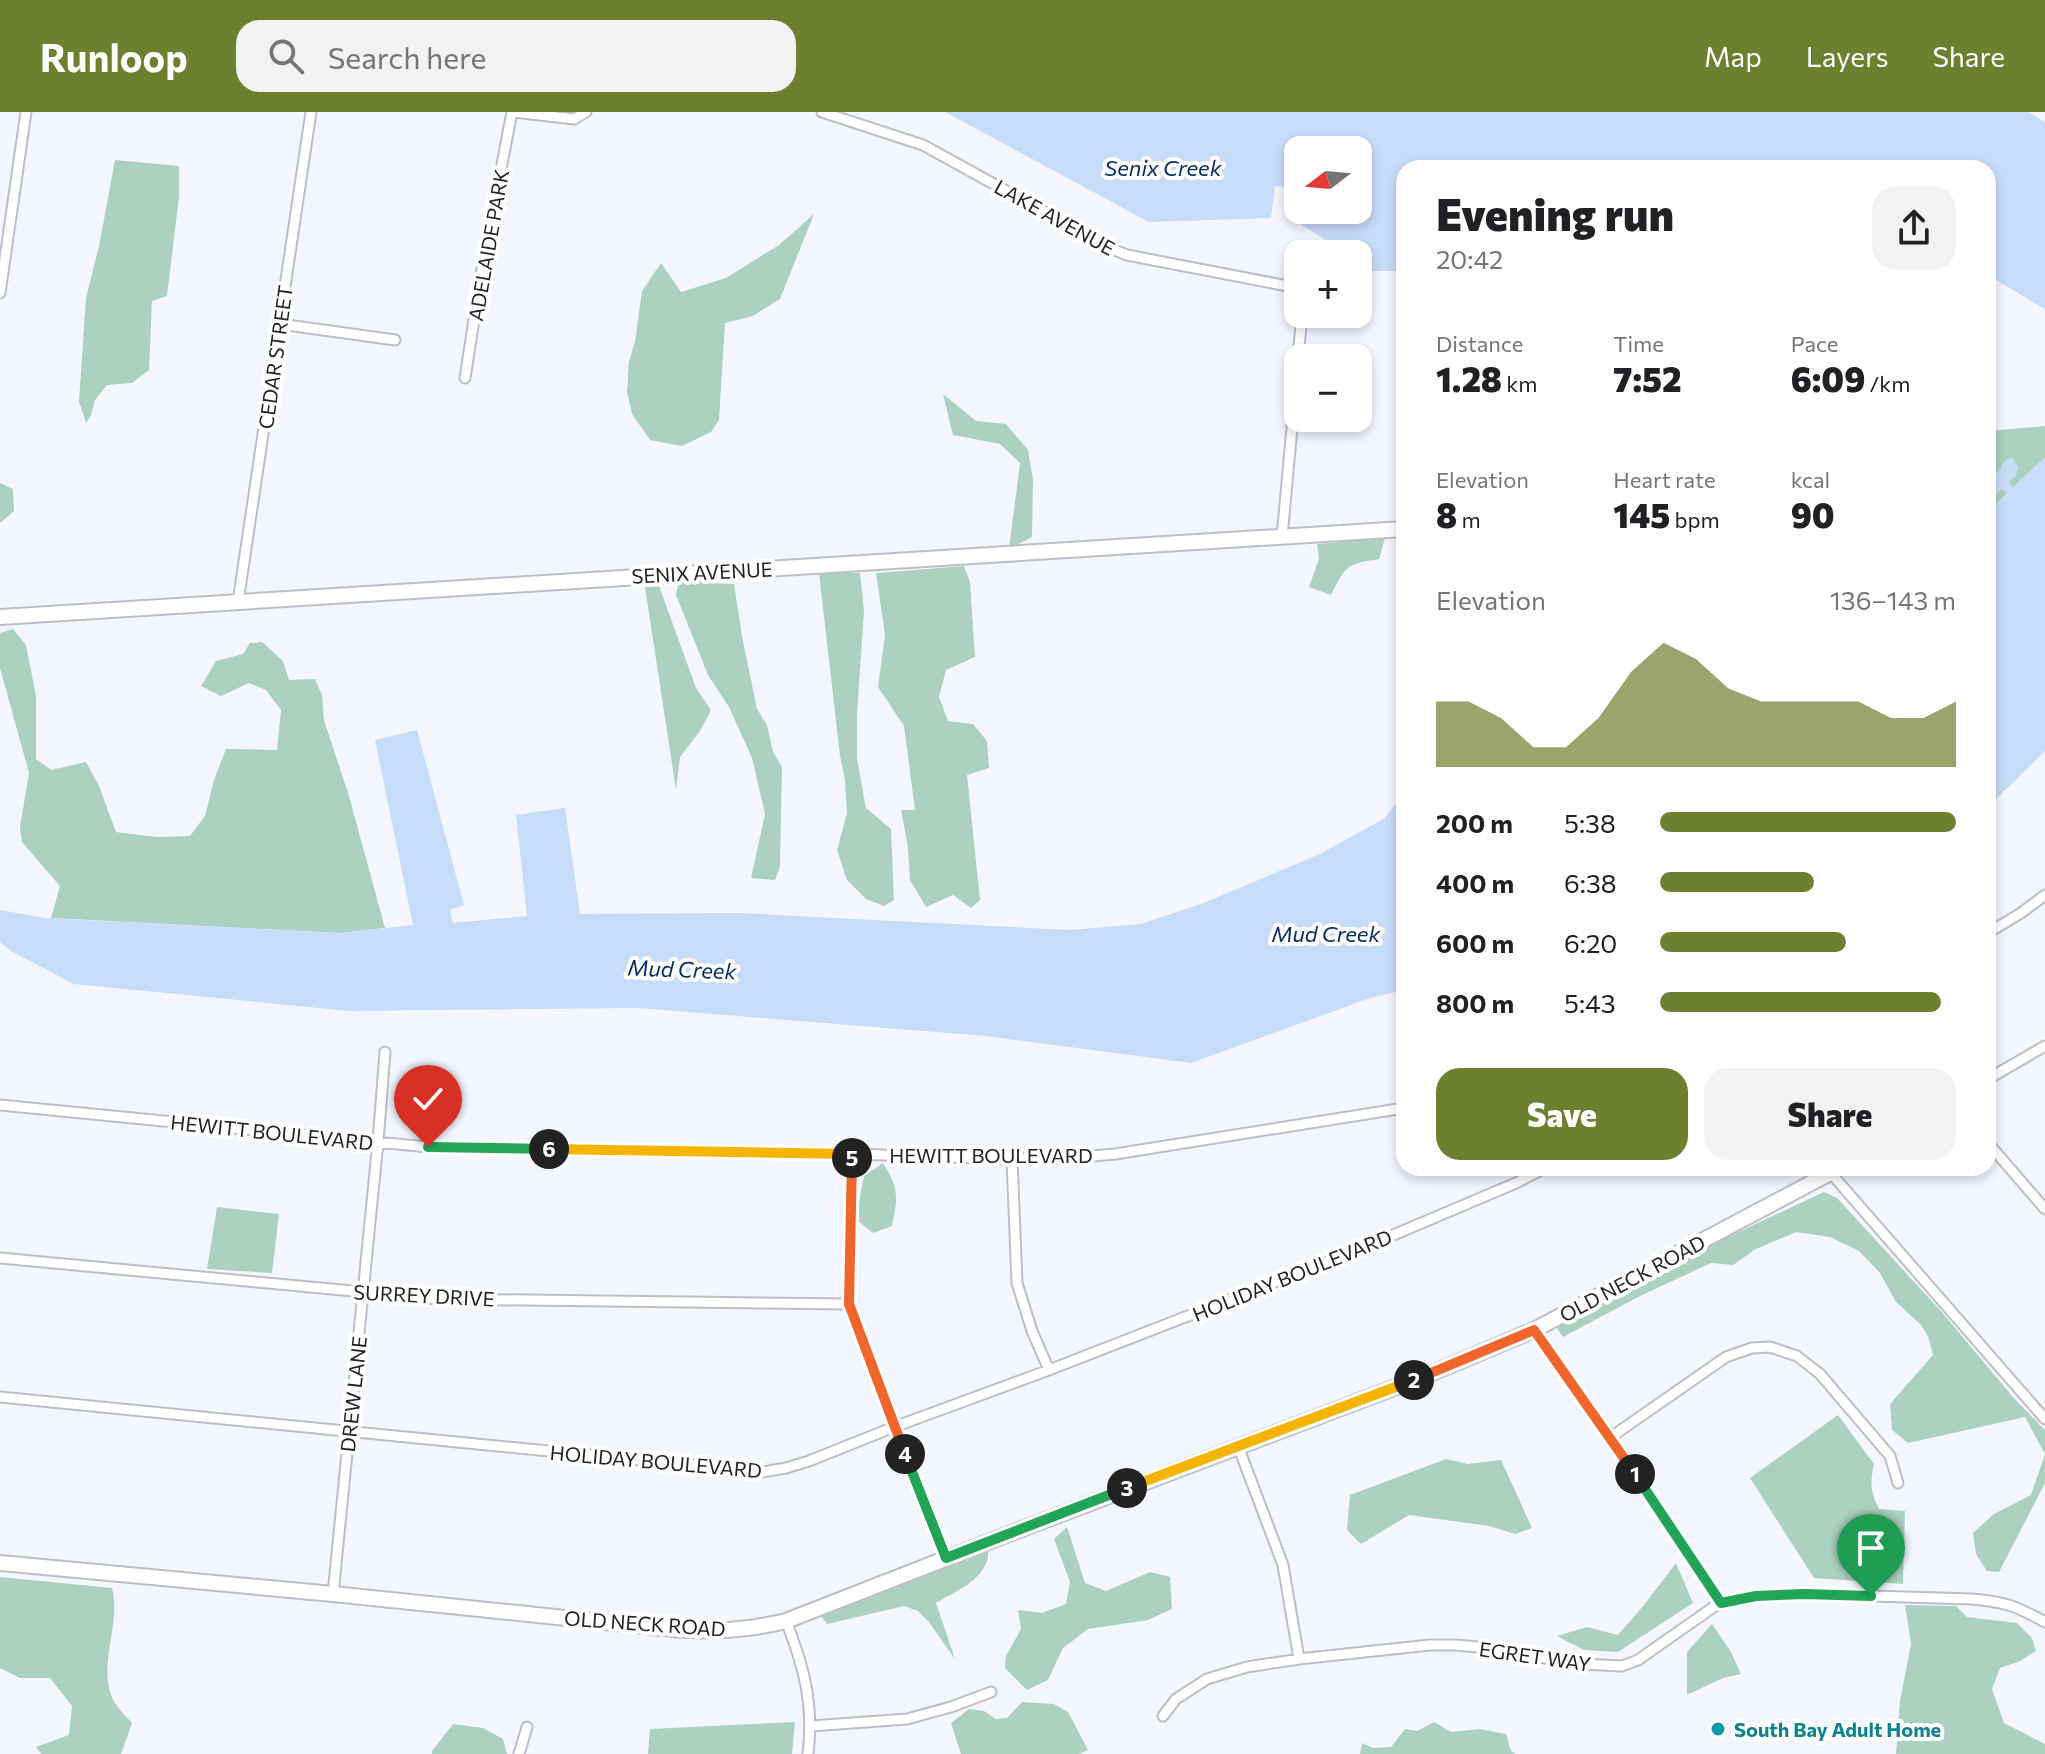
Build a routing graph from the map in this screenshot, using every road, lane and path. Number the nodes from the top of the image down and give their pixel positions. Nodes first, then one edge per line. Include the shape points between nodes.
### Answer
1 (26, 112) edge
2 (311, 112) edge
3 (513, 112) edge
4 (586, 112) edge
5 (822, 112) edge
6 (1284, 285) edge
7 (0, 293) edge
8 (280, 324) junction
9 (395, 340) dead end
10 (465, 378) dead end
11 (1291, 432) edge
12 (1396, 530) edge
13 (1282, 537) junction
14 (238, 602) junction
15 (0, 617) edge
16 (2045, 895) edge
17 (1996, 928) edge
18 (2045, 1046) edge
19 (385, 1052) dead end
20 (1996, 1074) edge
21 (0, 1105) edge
22 (1396, 1109) edge
23 (378, 1142) junction
24 (1996, 1152) edge
25 (852, 1154) junction
26 (1012, 1159) junction
27 (1530, 1176) edge
28 (1821, 1176) edge
29 (1837, 1176) edge
30 (2045, 1209) edge
31 (0, 1258) edge
32 (364, 1293) junction
33 (849, 1304) junction
34 (1534, 1330) junction
35 (1049, 1370) junction
36 (0, 1397) edge
37 (2045, 1419) edge
38 (894, 1427) junction
39 (348, 1432) junction
40 (1611, 1437) junction
41 (1238, 1446) junction
42 (1898, 1483) dead end
43 (946, 1558) junction
44 (0, 1563) edge
45 (333, 1594) junction
46 (1721, 1603) junction
47 (786, 1621) junction
48 (2045, 1622) edge
49 (1299, 1659) junction
50 (991, 1692) dead end
51 (1163, 1716) dead end
52 (811, 1726) junction
53 (527, 1727) dead end
54 (519, 1754) edge
55 (808, 1754) edge

1 - 7 street
2 - 8 street, CEDAR STREET
3 - 4 street via 574,119
3 - 10 street, ADELAIDE PARK
5 - 6 street, LAKE AVENUE via 923,145 1127,255
8 - 9 street
8 - 14 street, CEDAR STREET
11 - 13 street
12 - 13 street, SENIX AVENUE
13 - 14 street, SENIX AVENUE
14 - 15 street, SENIX AVENUE
16 - 17 street
18 - 20 street
19 - 23 street, DREW LANE
21 - 23 street, HEWITT BOULEVARD
22 - 26 street, HEWITT BOULEVARD via 1115,1154
23 - 25 street, HEWITT BOULEVARD
23 - 32 street, DREW LANE
24 - 30 street
25 - 26 street, HEWITT BOULEVARD
25 - 33 street
26 - 35 street via 1017,1283
27 - 35 street, HOLIDAY BOULEVARD via 1365,1247
28 - 34 street, OLD NECK ROAD
29 - 37 street, OLD NECK ROAD
31 - 32 street, SURREY DRIVE
32 - 33 street, SURREY DRIVE via 438,1299
32 - 39 street, DREW LANE
33 - 38 street
34 - 40 street
34 - 41 street, OLD NECK ROAD
35 - 38 street, HOLIDAY BOULEVARD
36 - 39 street, HOLIDAY BOULEVARD
38 - 39 street, HOLIDAY BOULEVARD via 809,1461 762,1472
38 - 43 street
39 - 45 street, DREW LANE
40 - 42 street via 1726,1357 1770,1347 1797,1356 1820,1374 1890,1456
40 - 46 street
41 - 43 street, OLD NECK ROAD
41 - 49 street via 1283,1565
43 - 47 street, OLD NECK ROAD
44 - 45 street, OLD NECK ROAD
45 - 47 street, OLD NECK ROAD via 698,1631 752,1629
46 - 48 street, EGRET WAY via 1804,1594 1972,1599 2015,1605
46 - 49 street, EGRET WAY via 1622,1666 1455,1645
47 - 52 street via 805,1674
49 - 51 street, EGRET WAY via 1207,1679 1176,1699
50 - 52 street via 907,1719
52 - 55 street
53 - 54 street

